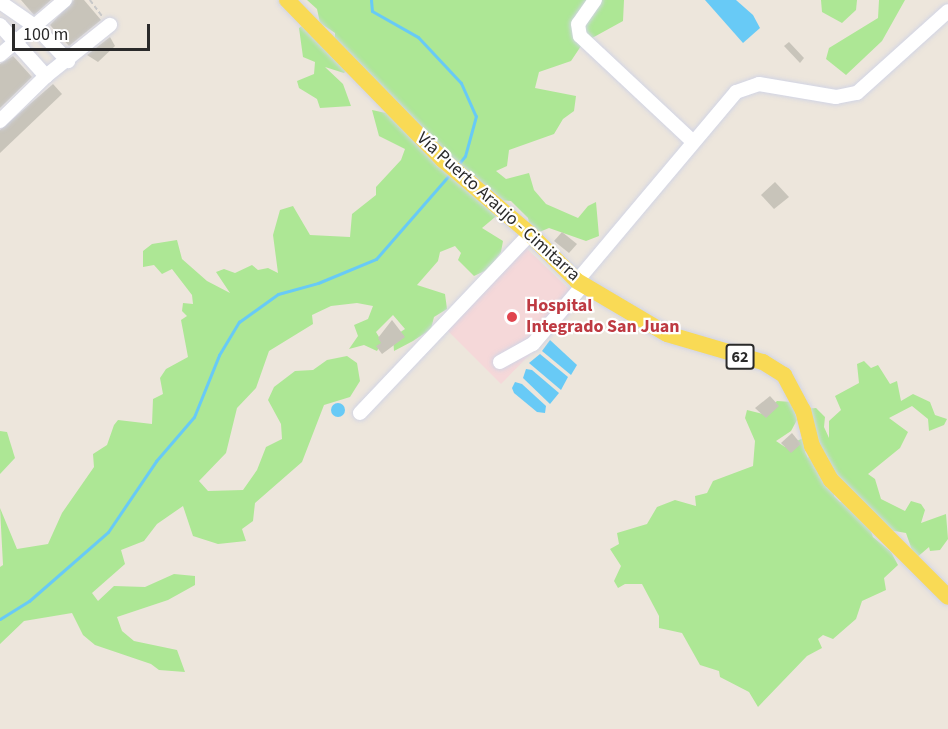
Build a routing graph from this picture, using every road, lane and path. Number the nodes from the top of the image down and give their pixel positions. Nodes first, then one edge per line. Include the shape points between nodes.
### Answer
1 (65, 0) edge
2 (90, 0) edge
3 (287, 0) edge
4 (595, 0) edge
5 (0, 2) edge
6 (948, 11) edge
7 (0, 25) edge
8 (110, 25) joint
9 (36, 27) junction
10 (12, 43) junction
11 (0, 55) edge
12 (69, 61) junction
13 (46, 76) junction
14 (0, 121) edge
15 (691, 140) junction
16 (530, 234) junction
17 (580, 283) junction
18 (500, 362) dead end
19 (360, 413) dead end
20 (948, 597) edge

1 - 9 street
2 - 8 path
3 - 16 main road, Vía Puerto Araujo - Cimitarra / 62 via 443,160
4 - 15 street via 578,24 580,36
5 - 9 street
6 - 15 street via 857,93 836,97 759,84 747,86 722,105
7 - 10 street
8 - 12 street
9 - 10 street
9 - 12 street
10 - 11 street
10 - 13 street
12 - 13 street
13 - 14 street
15 - 17 street
16 - 17 main road, Vía Puerto Araujo - Cimitarra / 62
16 - 19 street
17 - 18 street via 532,344
17 - 20 main road, Vía Puerto Araujo - Cimitarra / 62 via 667,334 763,362 784,375 802,410 812,446 831,480

